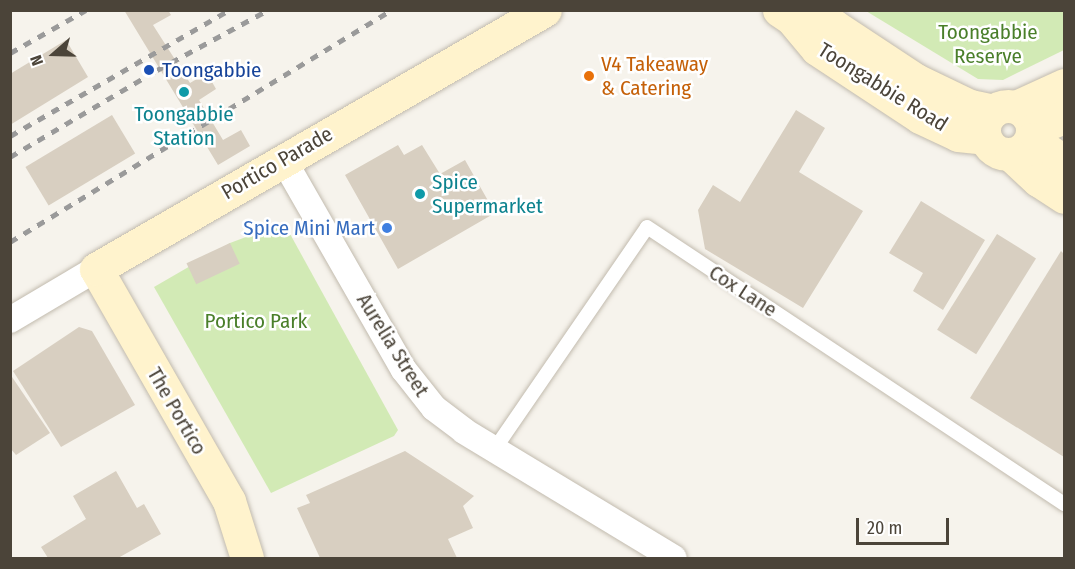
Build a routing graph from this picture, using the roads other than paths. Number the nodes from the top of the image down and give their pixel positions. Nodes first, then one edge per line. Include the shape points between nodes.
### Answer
1 (545, 10) edge
2 (785, 14) edge
3 (1065, 85) edge
4 (1065, 117) edge
5 (1012, 130) junction
6 (283, 159) junction
7 (1065, 161) edge
8 (1065, 197) edge
9 (96, 268) junction
10 (10, 320) edge
11 (494, 450) junction
12 (1065, 504) edge
13 (247, 558) edge
14 (674, 558) edge

1 - 6 main road, Portico Parade
2 - 5 main road, Toongabbie Road via 834,26 916,80
3 - 5 main road
4 - 5 main road
5 - 7 main road, Toongabbie Road
5 - 8 main road, Toongabbie Road via 1038,180
6 - 9 main road, Portico Parade
6 - 11 street, Aurelia Street via 418,390 447,419
9 - 10 street, Portico Parade
9 - 13 main road, The Portico via 229,501
11 - 12 lane, Cox Lane via 647,227
11 - 14 street, Aurelia Street

